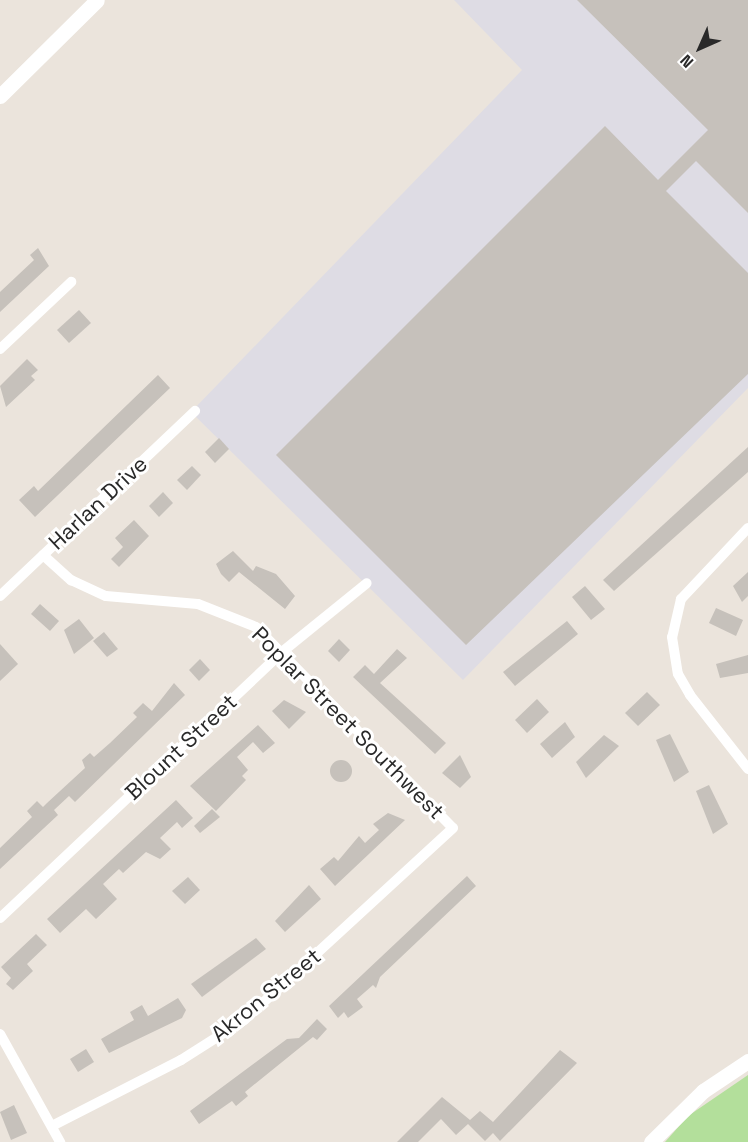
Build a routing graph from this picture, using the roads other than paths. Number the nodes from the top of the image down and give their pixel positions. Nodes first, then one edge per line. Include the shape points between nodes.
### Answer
1 (97, 0) edge
2 (0, 96) edge
3 (71, 282) dead end
4 (0, 349) edge
5 (195, 411) dead end
6 (748, 528) edge
7 (43, 555) junction
8 (367, 583) dead end
9 (0, 596) edge
10 (282, 652) junction
11 (748, 768) edge
12 (453, 828) joint
13 (0, 918) edge
14 (0, 1034) edge
15 (748, 1060) edge
16 (52, 1126) junction
17 (60, 1142) edge
18 (651, 1142) edge

1 - 2 main road
3 - 4 street
5 - 7 street, Harlan Drive
6 - 11 street via 681,599 672,637 678,674 690,695
7 - 9 street, Harlan Drive
7 - 10 street, Poplar Street Southwest via 71,580 106,596 228,612
8 - 10 street, Blount Street
10 - 12 street, Poplar Street Southwest
10 - 13 street, Blount Street
12 - 16 street, Akron Street via 244,1020 181,1060
14 - 16 street
15 - 18 main road via 703,1091
16 - 17 street

